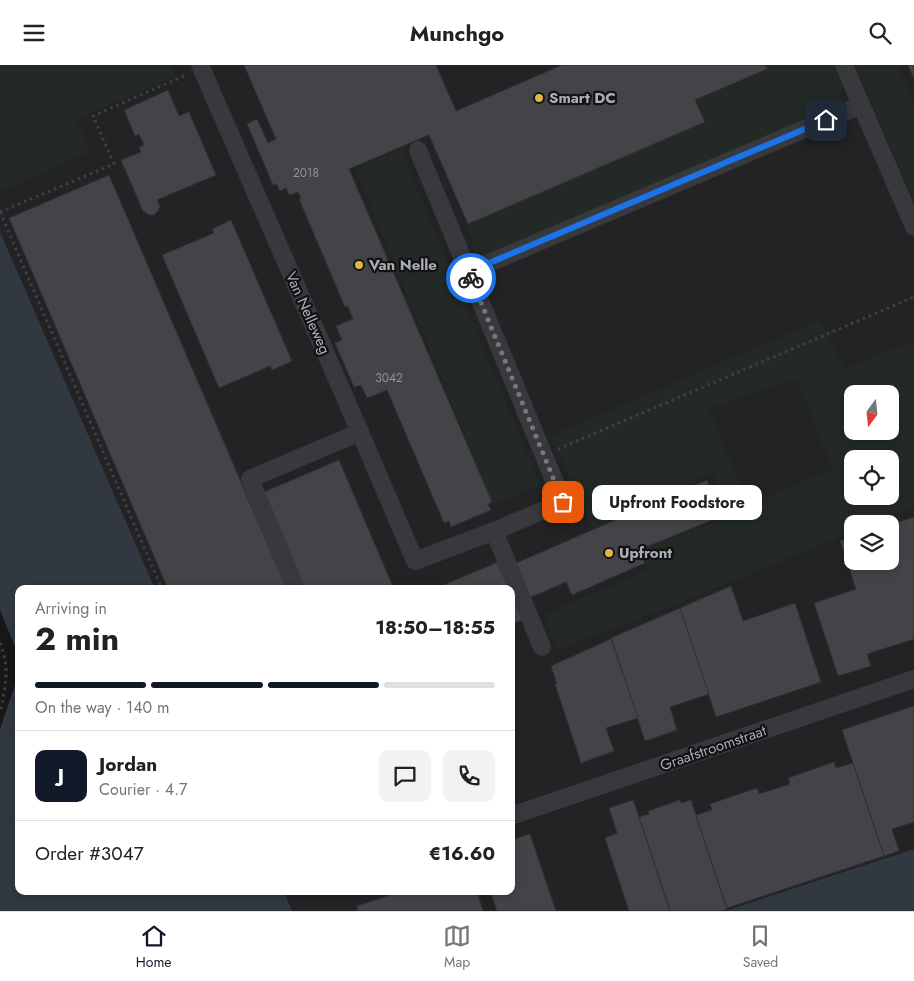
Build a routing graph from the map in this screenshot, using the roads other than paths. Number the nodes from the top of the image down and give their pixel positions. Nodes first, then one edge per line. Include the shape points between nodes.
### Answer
1 (844, 65) edge
2 (201, 67) edge
3 (861, 105) junction
4 (418, 150) dead end
5 (914, 227) edge
6 (468, 272) junction
7 (360, 432) junction
8 (494, 531) junction
9 (294, 585) edge
10 (542, 647) dead end
11 (914, 679) edge
12 (515, 815) edge

1 - 3 street
2 - 7 street, Van Nelleweg
3 - 5 street
3 - 6 street
4 - 6 street
6 - 8 street via 563,502
7 - 8 street, Van Nelleweg via 414,561
7 - 9 street via 250,479
8 - 10 street
11 - 12 street, Graafstroomstraat

